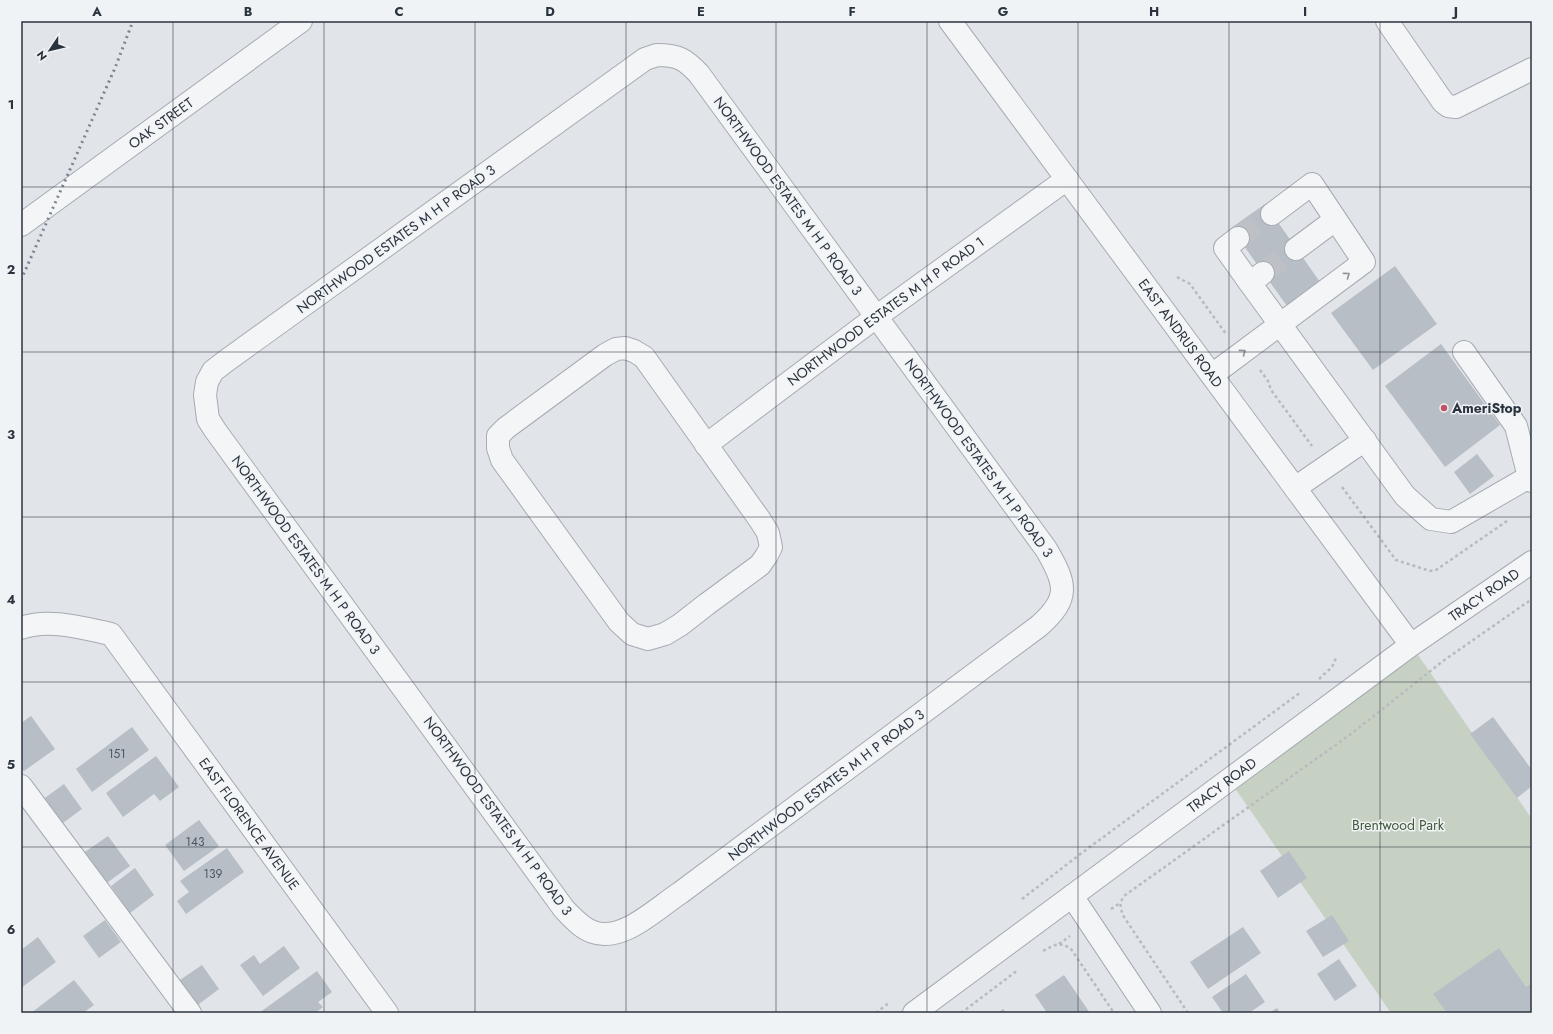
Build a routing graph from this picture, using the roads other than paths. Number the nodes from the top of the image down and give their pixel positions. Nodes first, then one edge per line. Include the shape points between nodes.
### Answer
1 (301, 21) edge
2 (950, 21) edge
3 (1387, 21) edge
4 (1532, 69) edge
5 (1067, 179) junction
6 (1272, 214) tunnel mouth
7 (1335, 220) junction
8 (21, 225) edge
9 (1238, 238) tunnel mouth
10 (1296, 249) tunnel mouth
11 (876, 317) junction
12 (1281, 324) junction
13 (1464, 352) dead end
14 (1212, 375) junction
15 (1365, 440) junction
16 (706, 445) junction
17 (1530, 479) edge
18 (1295, 488) junction
19 (1532, 562) edge
20 (21, 628) edge
21 (1411, 646) junction
22 (21, 786) edge
23 (1072, 896) junction
24 (190, 1013) edge
25 (387, 1013) edge
26 (914, 1013) edge
27 (1150, 1013) edge

1 - 8 street, OAK STREET
2 - 5 street, EAST ANDRUS ROAD
3 - 4 street via 1448,106 1456,107
5 - 11 street, NORTHWOOD ESTATES M H P ROAD 1
5 - 14 street, EAST ANDRUS ROAD
6 - 7 street via 1312,184
7 - 10 street
12 -> 7 street via 1364,262
9 - 12 street via 1224,248 1257,278
11 - 11 street, NORTHWOOD ESTATES M H P ROAD 3 via 699,74 681,58 657,55 645,59 213,371 207,382 205,407 208,419 215,430 564,909 577,922 593,932 605,934 628,930 680,893 1039,626 1058,606 1062,582 1046,549
11 - 16 street, NORTHWOOD ESTATES M H P ROAD 1
14 -> 12 street
12 - 15 street
13 - 17 street via 1516,426
14 - 18 street, EAST ANDRUS ROAD
15 - 17 street via 1406,496 1431,518 1451,522
15 - 18 street
16 - 16 street via 644,357 625,348 616,349 606,355 498,436 502,460 619,622 632,634 648,639 666,634 680,625 760,566 771,547 768,533
18 - 21 street, EAST ANDRUS ROAD
19 - 21 street, TRACY ROAD
20 - 25 street, EAST FLORENCE AVENUE via 55,624 111,634
21 - 23 street, TRACY ROAD
22 - 24 street
23 - 26 street, TRACY ROAD
23 - 27 street

